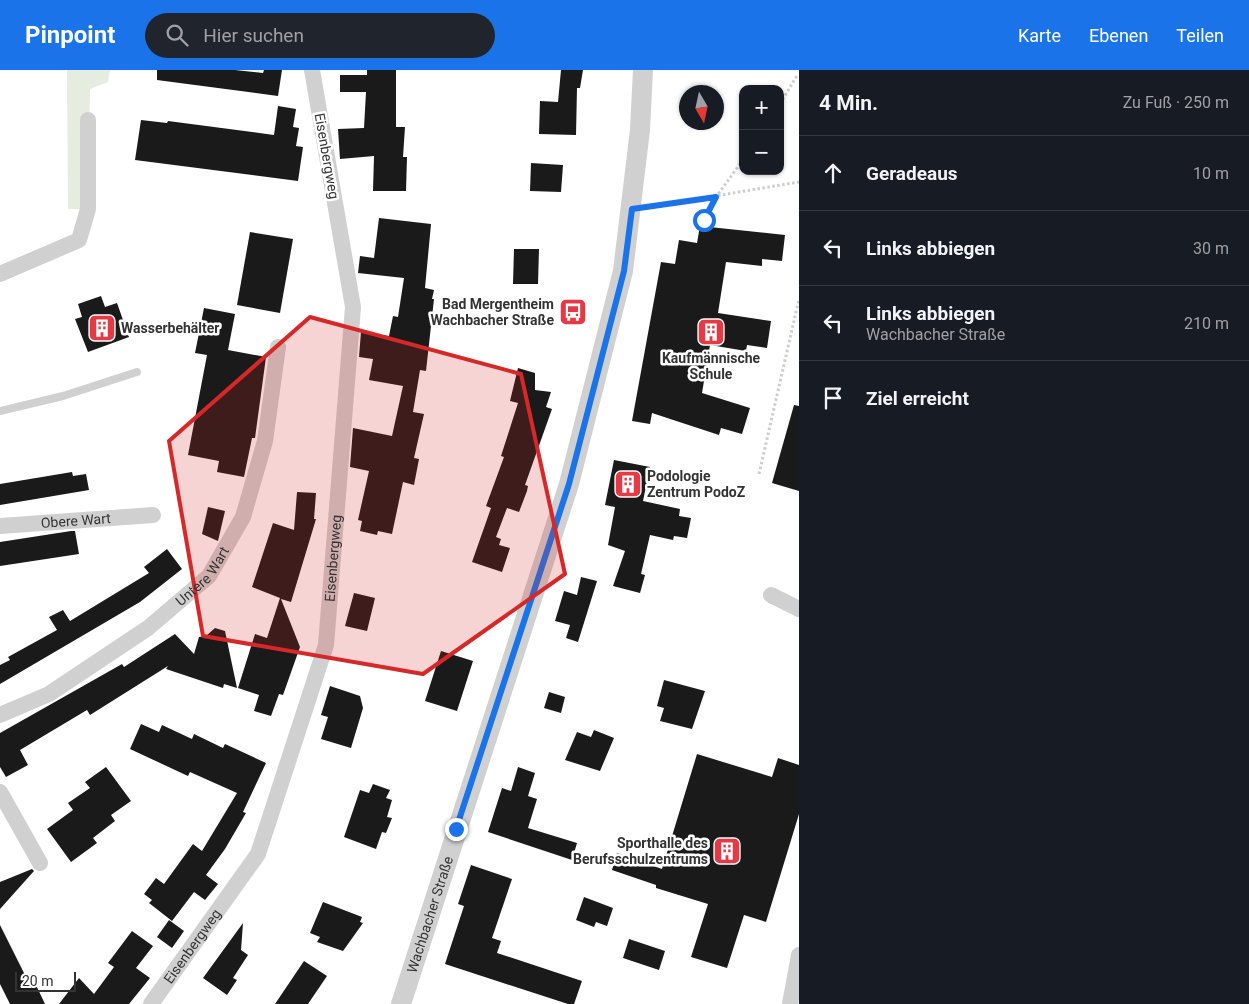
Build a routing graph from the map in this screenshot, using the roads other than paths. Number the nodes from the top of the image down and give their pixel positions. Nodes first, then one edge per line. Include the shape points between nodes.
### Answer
1 (312, 70) edge
2 (644, 70) edge
3 (88, 120) dead end
4 (0, 274) edge
5 (278, 347) dead end
6 (137, 372) dead end
7 (0, 411) edge
8 (153, 514) dead end
9 (0, 526) edge
10 (771, 595) dead end
11 (799, 609) edge
12 (0, 715) edge
13 (0, 792) edge
14 (40, 863) dead end
15 (799, 955) edge
16 (151, 1004) edge
17 (401, 1004) edge
18 (790, 1004) edge

1 - 16 street, Eisenbergweg via 353,307 326,645 258,854
2 - 17 street, Wachbacher Straße via 624,271 569,484
3 - 4 street via 88,209 79,240
5 - 12 street, Untere Wart via 265,442 243,517 209,576 148,628 49,694
6 - 7 lane via 63,396
8 - 9 street, Obere Wart
10 - 11 street
13 - 14 street
15 - 18 street

